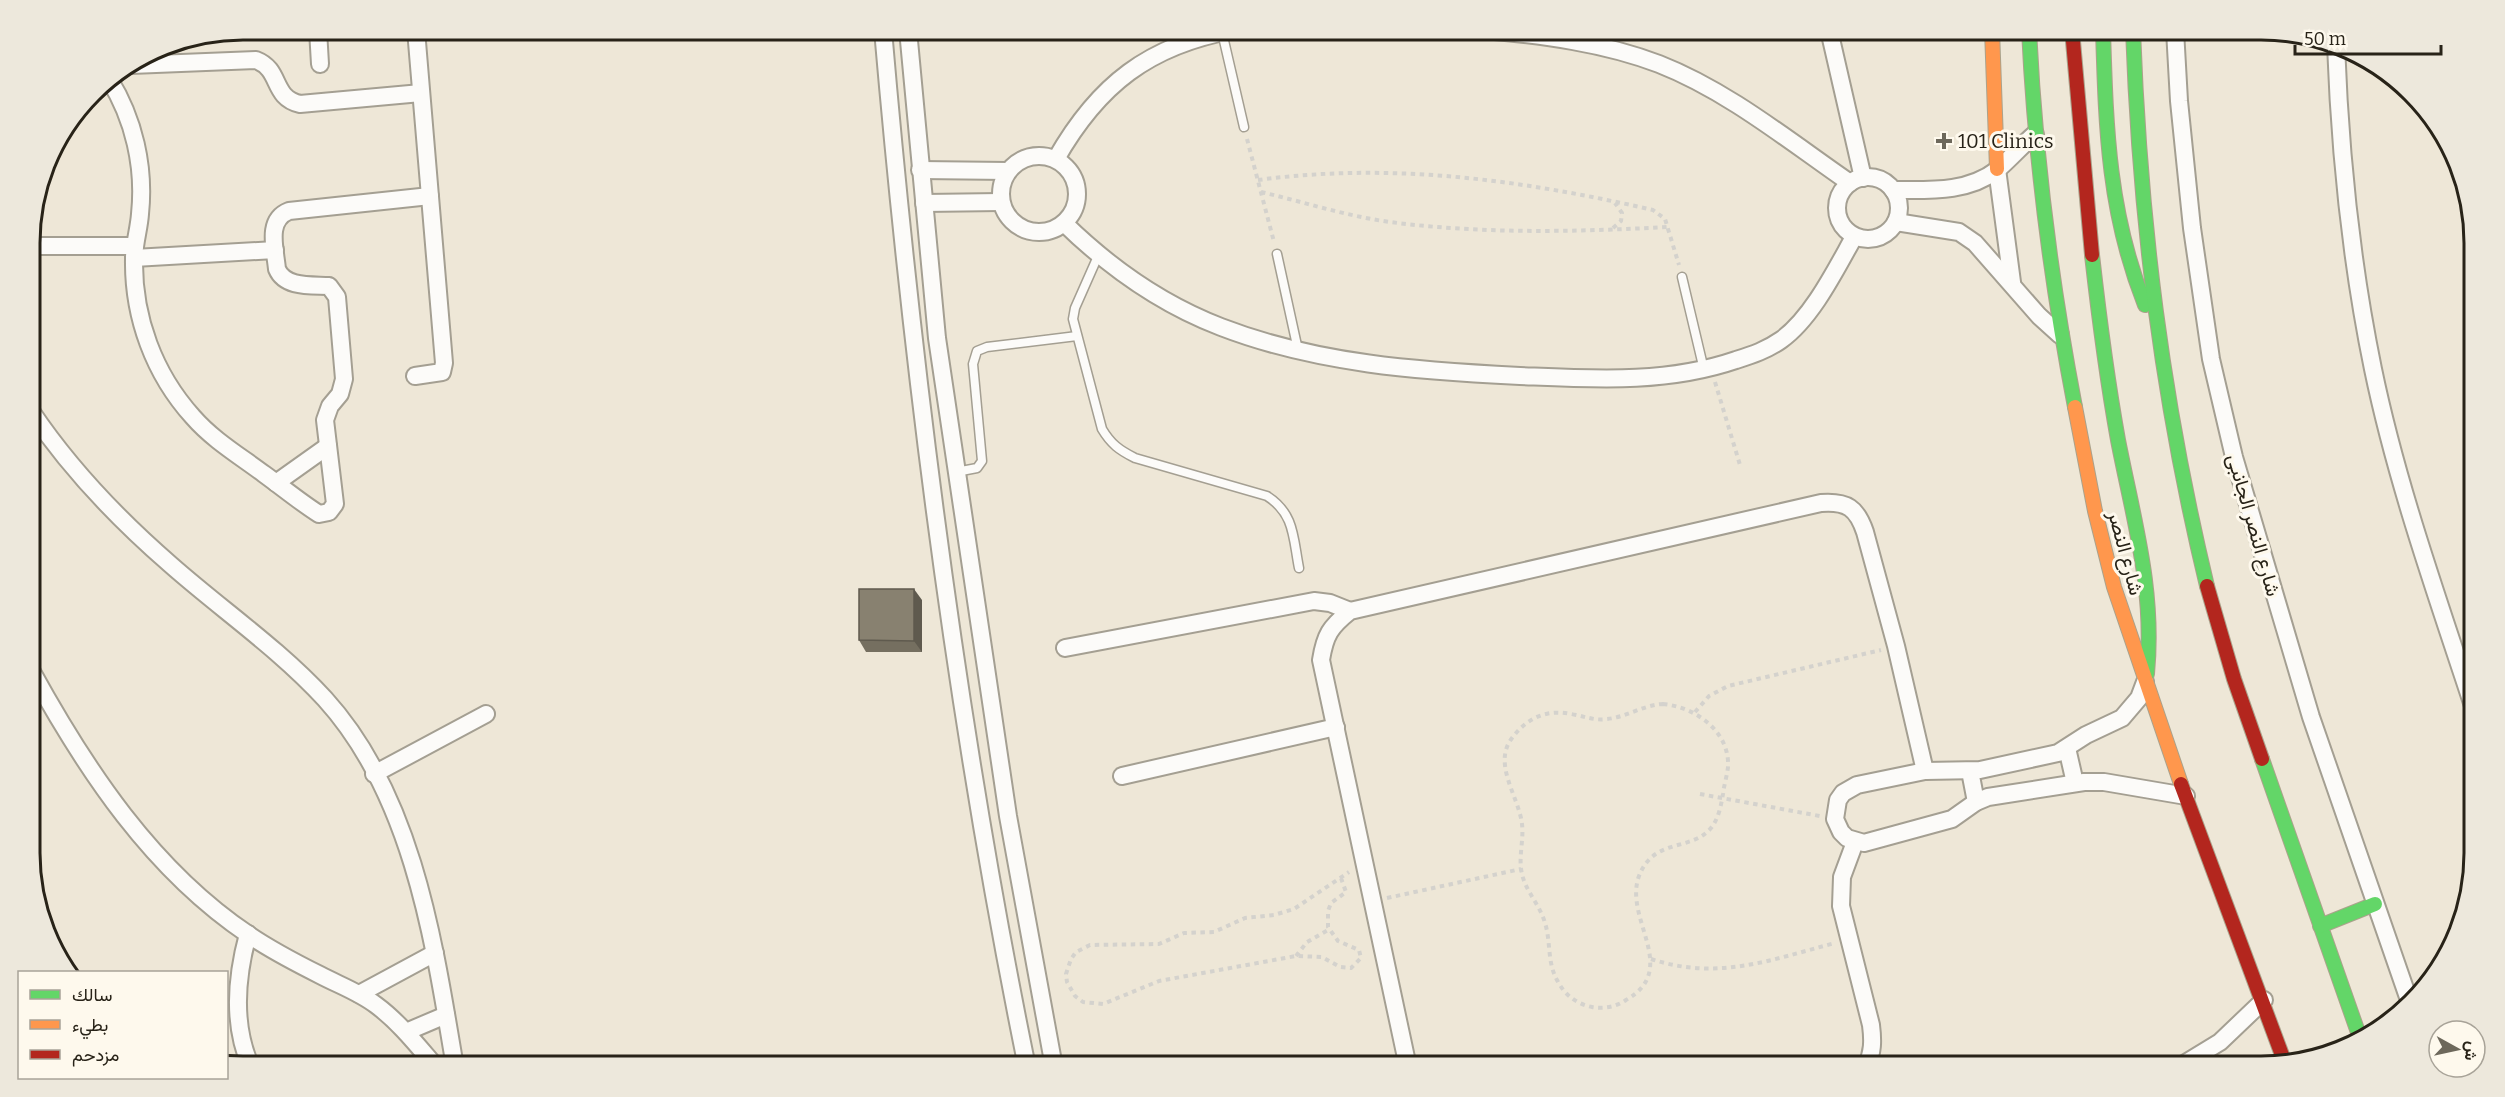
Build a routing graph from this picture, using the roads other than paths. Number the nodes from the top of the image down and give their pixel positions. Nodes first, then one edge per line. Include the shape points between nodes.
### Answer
1 (319, 40) edge
2 (417, 40) edge
3 (884, 40) edge
4 (909, 40) edge
5 (1198, 40) edge
6 (1230, 40) edge
7 (1558, 40) edge
8 (1831, 40) edge
9 (1992, 40) edge
10 (2030, 40) edge
11 (2073, 40) edge
12 (2103, 40) edge
13 (2133, 40) edge
14 (2176, 40) edge
15 (2337, 55) edge
16 (148, 64) edge
17 (320, 64) dead end
18 (114, 88) edge
19 (421, 93) junction
20 (1244, 127) road end
21 (2035, 134) junction
22 (1056, 159) junction
23 (1997, 169) junction
24 (920, 170) junction
25 (1008, 171) junction
26 (1856, 180) junction
27 (1893, 190) junction
28 (430, 196) junction
29 (1001, 202) junction
30 (924, 203) junction
31 (1896, 222) junction
32 (1064, 223) junction
33 (1854, 237) junction
34 (41, 247) edge
35 (275, 250) junction
36 (135, 252) junction
37 (1276, 254) road end
38 (1098, 256) junction
39 (1682, 277) road end
40 (2012, 282) junction
41 (2157, 327) junction
42 (1077, 336) junction
43 (2061, 336) junction
44 (1298, 351) junction
45 (1708, 370) junction
46 (415, 376) dead end
47 (41, 425) edge
48 (328, 446) junction
49 (957, 476) junction
50 (276, 483) junction
51 (933, 485) junction
52 (1299, 568) dead end
53 (1350, 611) junction
54 (1065, 648) dead end
55 (2464, 678) edge
56 (2145, 682) junction
57 (40, 686) edge
58 (486, 714) dead end
59 (1336, 727) junction
60 (2067, 748) junction
61 (1926, 771) junction
62 (1970, 771) junction
63 (374, 774) junction
64 (1122, 776) dead end
65 (2076, 783) junction
66 (2186, 796) junction
67 (1976, 802) junction
68 (1855, 842) junction
69 (2375, 904) junction
70 (2320, 926) junction
71 (248, 934) junction
72 (435, 953) junction
73 (359, 994) junction
74 (2407, 994) edge
75 (2264, 1000) junction
76 (446, 1015) junction
77 (406, 1032) junction
78 (2358, 1032) edge
79 (2282, 1055) edge
80 (248, 1056) edge
81 (427, 1056) edge
82 (452, 1056) edge
83 (1025, 1056) edge
84 (1052, 1056) edge
85 (1406, 1056) edge
86 (1871, 1056) edge
87 (2199, 1056) edge

1 - 17 street
2 - 19 street
3 - 51 street via 899,214
4 - 24 street
5 - 22 street via 1147,60 1119,79 1094,102
6 - 20 lane
7 - 26 street via 1614,50 1659,64 1702,84
8 - 26 street
9 - 23 main road
10 - 21 main road, شارع النصر
11 - 56 main road via 2097,294 2120,449 2150,604
12 - 41 main road via 2113,203 2134,282
13 - 41 main road via 2138,155
14 - 69 street, شارع النصر الجانبى via 2192,228 2211,359 2269,579
15 - 55 street via 2349,232 2373,370 2427,564
16 - 19 street via 256,60 274,73 287,99 300,104
18 - 36 street via 128,116 140,164
19 - 28 street
21 - 23 street
21 - 43 main road, شارع النصر via 2041,211
22 - 25 street via 1025,158
22 - 32 street via 1070,171 1077,189 1075,208
23 - 27 street via 1977,182 1950,189
23 - 40 street
24 - 25 street
24 - 30 street
25 - 29 street via 1000,191
26 - 27 street via 1873,178
26 - 33 street via 1839,195 1837,211 1842,226
27 - 31 street via 1899,206
28 - 35 street via 289,211 274,225
28 - 46 street via 444,368 438,374
29 - 30 street
29 - 32 street via 1021,228 1043,232
30 - 49 street via 937,338
31 - 33 street via 1886,234 1870,240
31 - 40 street via 1959,232
32 - 38 street
33 - 45 street via 1826,287 1782,339 1760,352
34 - 36 street
35 - 36 street
35 - 48 street via 277,269 284,280 329,286 337,297 344,379 340,394 326,412
36 - 50 street via 135,287 142,325 175,395 214,438
37 - 44 lane
38 - 42 lane via 1075,308
38 - 44 street via 1178,308 1221,327
39 - 45 lane
40 - 43 street
41 - 70 main road via 2187,496 2229,664
42 - 49 lane via 977,351 973,364 982,461 977,468
42 - 52 lane via 1102,429 1110,442 1135,458 1267,496 1280,504 1288,514
43 - 56 main road, شارع النصر via 2100,536
44 - 45 street via 1375,366 1492,375 1593,379 1664,377
47 - 63 street via 89,487 121,519 262,639 326,700
48 - 50 street
48 - 50 street via 335,499 329,512 319,514
49 - 51 street
49 - 84 street via 1008,816
51 - 83 street via 953,648
53 - 54 street via 1314,601
53 - 59 street via 1334,623 1324,640 1321,660
53 - 61 street via 1836,502 1850,507 1860,518
56 - 60 street via 2139,698 2122,718
56 - 66 main road, شارع النصر
57 - 71 street via 65,732 139,835 180,878
58 - 63 street
59 - 64 street
59 - 85 street
60 - 62 street via 2048,756
60 - 65 street
61 - 62 street
61 - 68 street via 1850,788 1838,800 1835,819 1841,832
62 - 67 street
63 - 72 street via 395,814 411,860
65 - 66 street via 2104,782
65 - 67 street
66 - 75 main road, شارع النصر
67 - 68 street via 1952,819 1872,842
68 - 86 street via 1845,864 1841,906 1872,1033
69 - 70 main road
69 - 74 street, شارع النصر الجانبى
70 - 78 main road
71 - 73 street
71 - 80 street via 239,965 237,998 240,1031
72 - 73 street
72 - 76 street
73 - 77 street
75 - 79 main road, شارع النصر
75 - 87 street via 2220,1042
76 - 77 street
76 - 82 street
77 - 81 street

